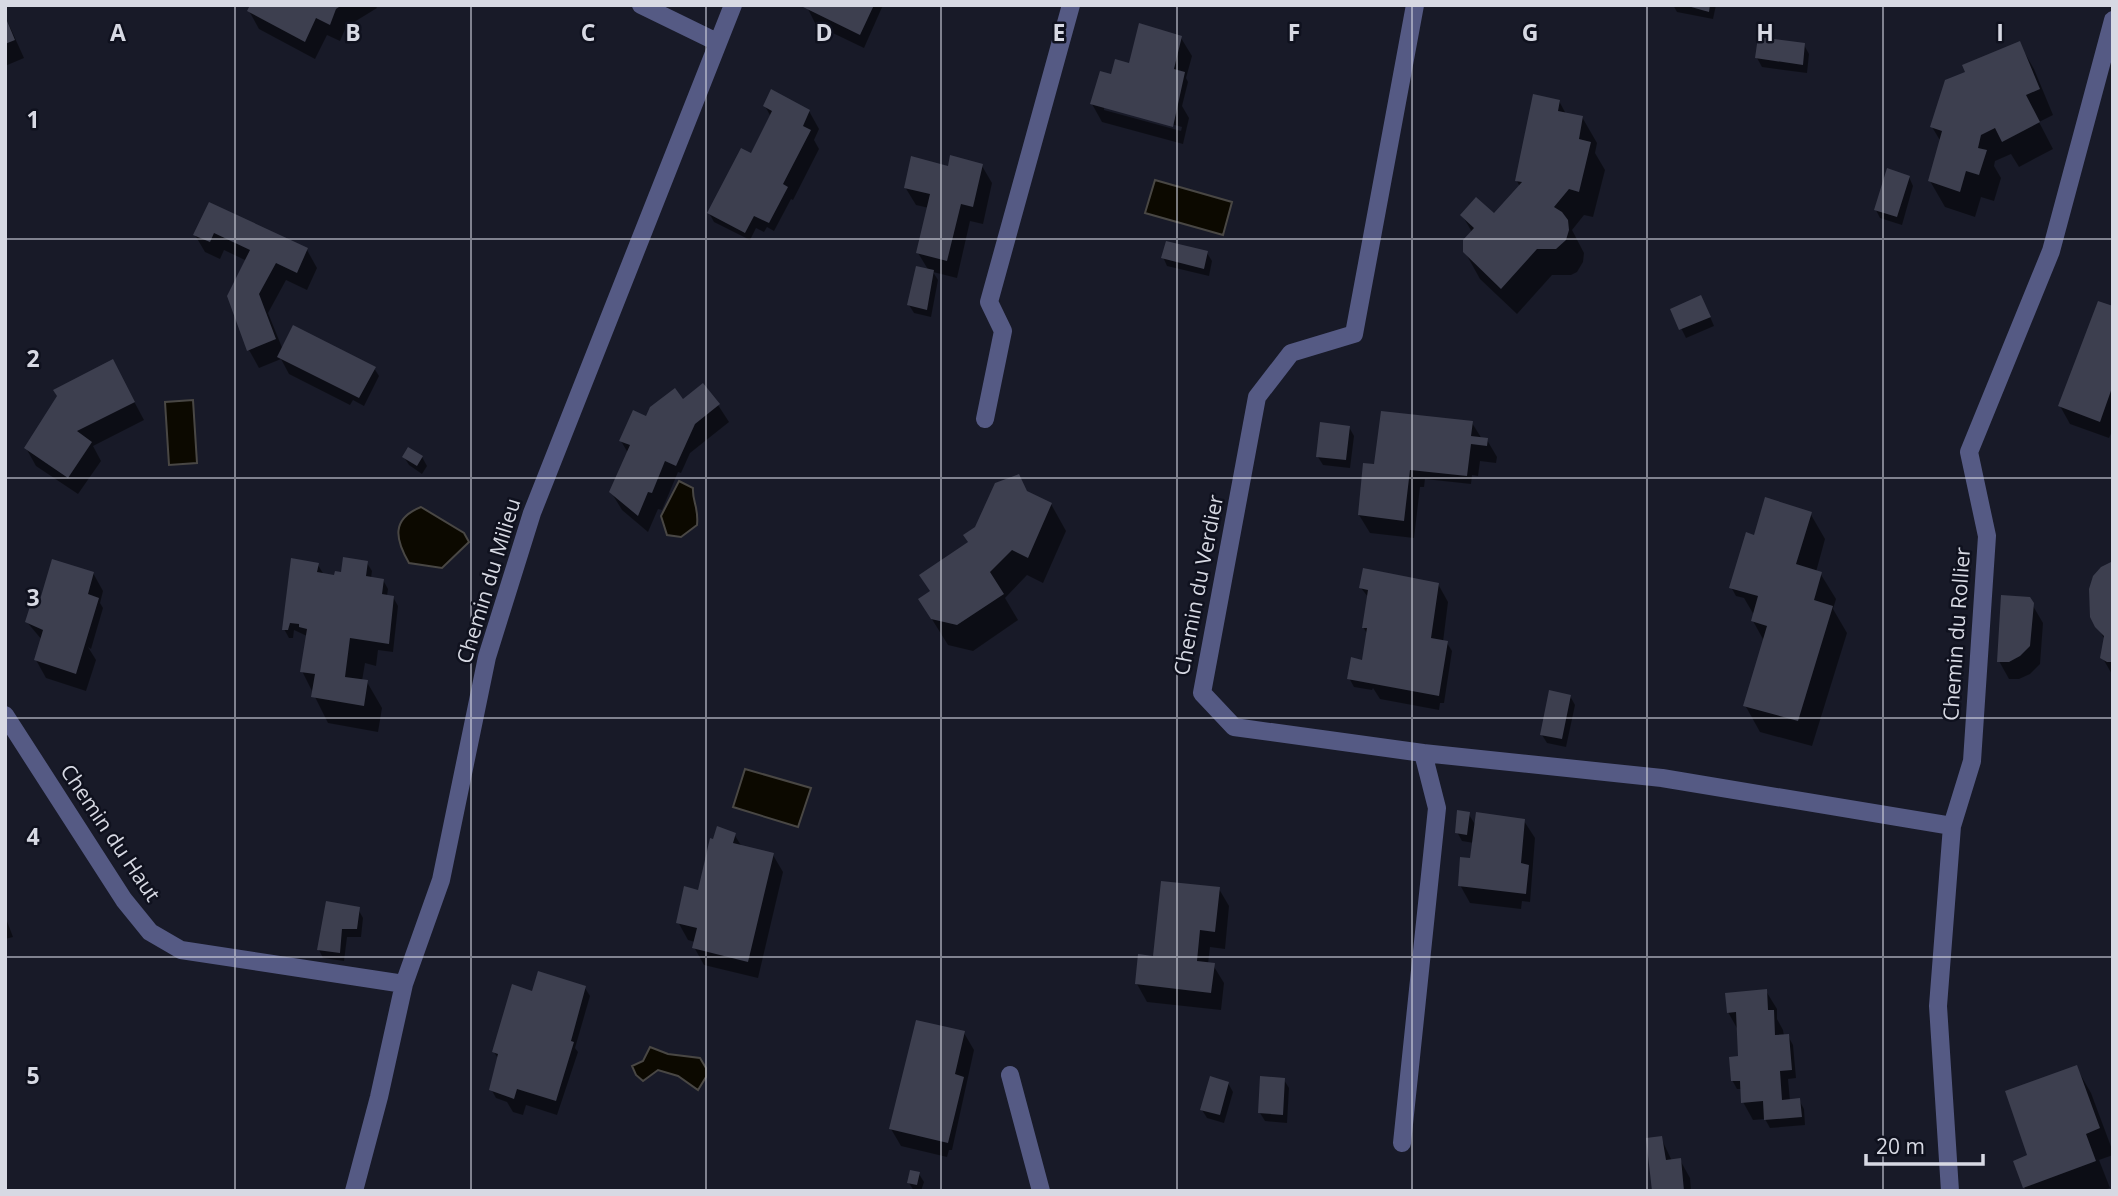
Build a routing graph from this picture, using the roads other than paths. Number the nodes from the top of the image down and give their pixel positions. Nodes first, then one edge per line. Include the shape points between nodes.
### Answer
1 (640, 5) edge
2 (733, 5) edge
3 (1071, 5) edge
4 (1415, 5) edge
5 (2113, 19) edge
6 (717, 42) junction
7 (985, 419) dead end
8 (5, 715) edge
9 (1423, 753) junction
10 (1952, 826) junction
11 (404, 984) junction
12 (1010, 1075) dead end
13 (1402, 1143) dead end
14 (355, 1191) edge
15 (1041, 1191) edge
16 (1950, 1191) edge

1 - 6 street
2 - 6 street, Chemin du Milieu
3 - 7 street via 989,302 1003,331
4 - 9 street, Chemin du Verdier via 1354,334 1291,353 1257,397 1202,693 1234,727
5 - 10 street, Chemin du Rollier via 2051,251 1969,452 1987,536 1972,761
6 - 11 street, Chemin du Milieu via 532,513 487,657 441,880
8 - 11 street, Chemin du Haut via 124,900 150,932 181,950
9 - 10 street via 1662,778
9 - 13 street via 1437,808
10 - 16 street, Chemin du Rollier via 1938,1006
11 - 14 street, Chemin du Milieu
12 - 15 street

